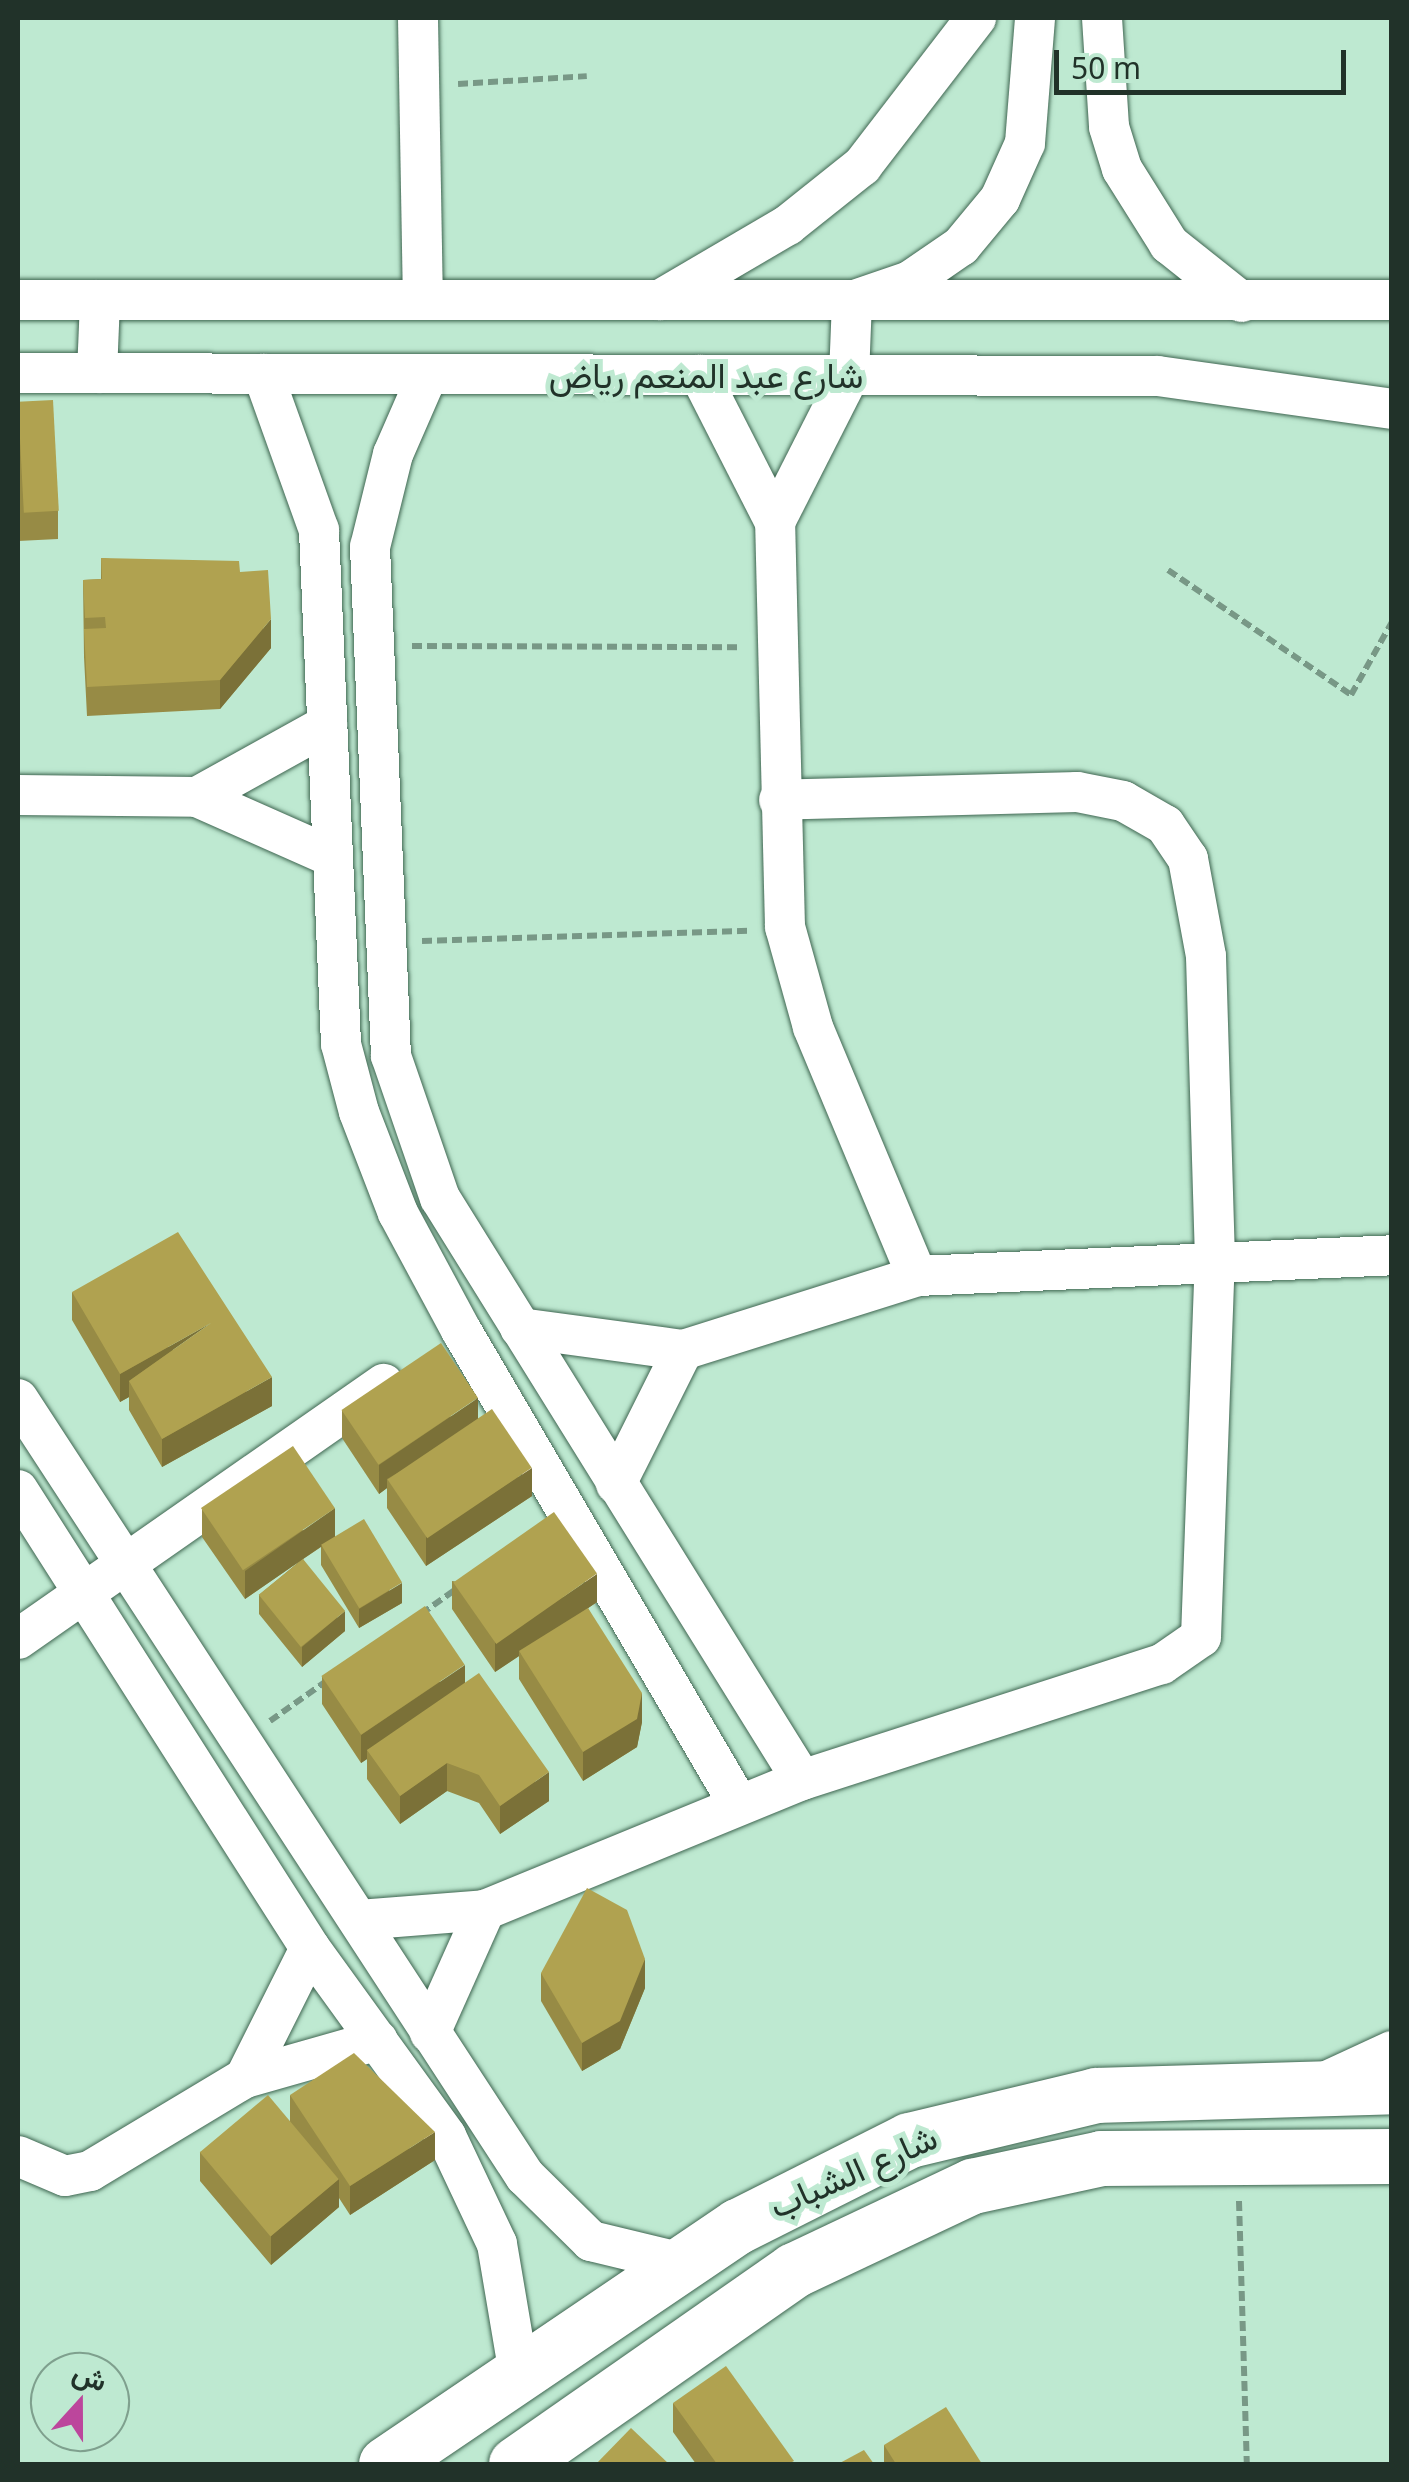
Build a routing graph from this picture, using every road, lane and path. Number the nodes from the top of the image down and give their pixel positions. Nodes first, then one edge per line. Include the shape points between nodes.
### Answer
1 (418, 18) edge
2 (976, 18) edge
3 (1034, 18) edge
4 (1102, 18) edge
5 (587, 76) dead end
6 (418, 86) junction
7 (18, 300) edge
8 (100, 300) junction
9 (423, 300) junction
10 (1392, 300) edge
11 (658, 301) junction
12 (852, 301) junction
13 (1242, 302) junction
14 (18, 373) edge
15 (97, 373) junction
16 (263, 374) junction
17 (428, 374) junction
18 (700, 375) junction
19 (849, 376) junction
20 (1392, 409) edge
21 (776, 522) junction
22 (1168, 570) dead end
23 (328, 609) junction
24 (1392, 622) edge
25 (369, 628) junction
26 (776, 646) junction
27 (327, 725) junction
28 (18, 795) edge
29 (198, 797) junction
30 (779, 800) junction
31 (330, 856) junction
32 (785, 927) junction
33 (380, 942) junction
34 (440, 1198) junction
35 (398, 1214) junction
36 (1392, 1256) edge
37 (1214, 1260) junction
38 (917, 1276) junction
39 (520, 1328) junction
40 (434, 1349) junction
41 (683, 1350) junction
42 (18, 1399) edge
43 (616, 1484) junction
44 (18, 1490) edge
45 (122, 1566) junction
46 (475, 1575) edge
47 (80, 1594) junction
48 (412, 1620) edge
49 (18, 1639) edge
50 (334, 1676) edge
51 (240, 1742) junction
52 (802, 1780) junction
53 (739, 1804) junction
54 (484, 1910) junction
55 (360, 1920) junction
56 (310, 1948) junction
57 (430, 2032) junction
58 (378, 2040) junction
59 (1392, 2051) edge
60 (245, 2078) junction
61 (1316, 2085) junction
62 (1392, 2086) edge
63 (479, 2114) junction
64 (446, 2136) junction
65 (1238, 2154) junction
66 (1316, 2155) junction
67 (18, 2156) edge
68 (1392, 2156) edge
69 (686, 2264) junction
70 (519, 2374) junction
71 (422, 2455) edge
72 (516, 2464) edge
73 (1247, 2464) edge

1 - 6 street
2 - 11 street via 862,166 788,225
3 - 12 street via 1025,142 1000,199 961,246 922,272
4 - 13 street via 1109,127 1122,170 1169,244
5 - 6 path
6 - 9 street
7 - 8 street
8 - 9 street
8 - 15 street
9 - 11 street
10 - 13 street
11 - 12 street
12 - 13 street
12 - 19 street
14 - 15 street, شارع عبد المنعم رياض
15 - 16 street, شارع عبد المنعم رياض
16 - 17 street, شارع عبد المنعم رياض
16 - 23 street via 306,480
17 - 18 street, شارع عبد المنعم رياض
17 - 25 street via 378,498
18 - 19 street, شارع عبد المنعم رياض
18 - 21 street
19 - 20 street, شارع عبد المنعم رياض via 1203,378
19 - 21 street
21 - 26 street
22 - 24 path via 1351,695
23 - 25 street
23 - 27 street
25 - 26 path
25 - 33 street
26 - 30 street
27 - 29 street
27 - 31 street
28 - 29 street
29 - 31 street
30 - 32 street
30 - 37 street via 1077,792 1122,802 1165,826 1188,859 1206,956
31 - 35 street via 341,1044
32 - 33 path
32 - 38 street via 813,1027
33 - 34 street via 391,1056
34 - 35 street
34 - 39 street
35 - 40 street
36 - 37 street
37 - 38 street
37 - 52 street via 1202,1637 1162,1664
38 - 41 street
39 - 41 street
39 - 43 street
40 - 45 street
40 - 53 street
41 - 43 street
42 - 45 street
43 - 52 street
44 - 47 street
45 - 47 street
45 - 51 street
46 - 48 path
47 - 49 street
47 - 56 street
50 - 51 path
51 - 55 street
52 - 53 street
53 - 54 street
54 - 55 street
54 - 57 street
55 - 57 street
56 - 58 street
56 - 60 street
57 - 63 street
58 - 60 street
58 - 64 street
59 - 61 street
60 - 67 street via 90,2172 64,2176
61 - 62 street, شارع الشباب
61 - 66 street
61 - 69 street, شارع الشباب via 1096,2095 970,2120 807,2186
63 - 64 street
63 - 69 street via 580,2234
64 - 70 street via 497,2244
65 - 66 street, شارع الشباب
65 - 72 street, شارع الشباب via 1101,2158 911,2208 794,2270
65 - 73 path
66 - 68 street, شارع الشباب
69 - 70 street, شارع الشباب
70 - 71 street, شارع الشباب

